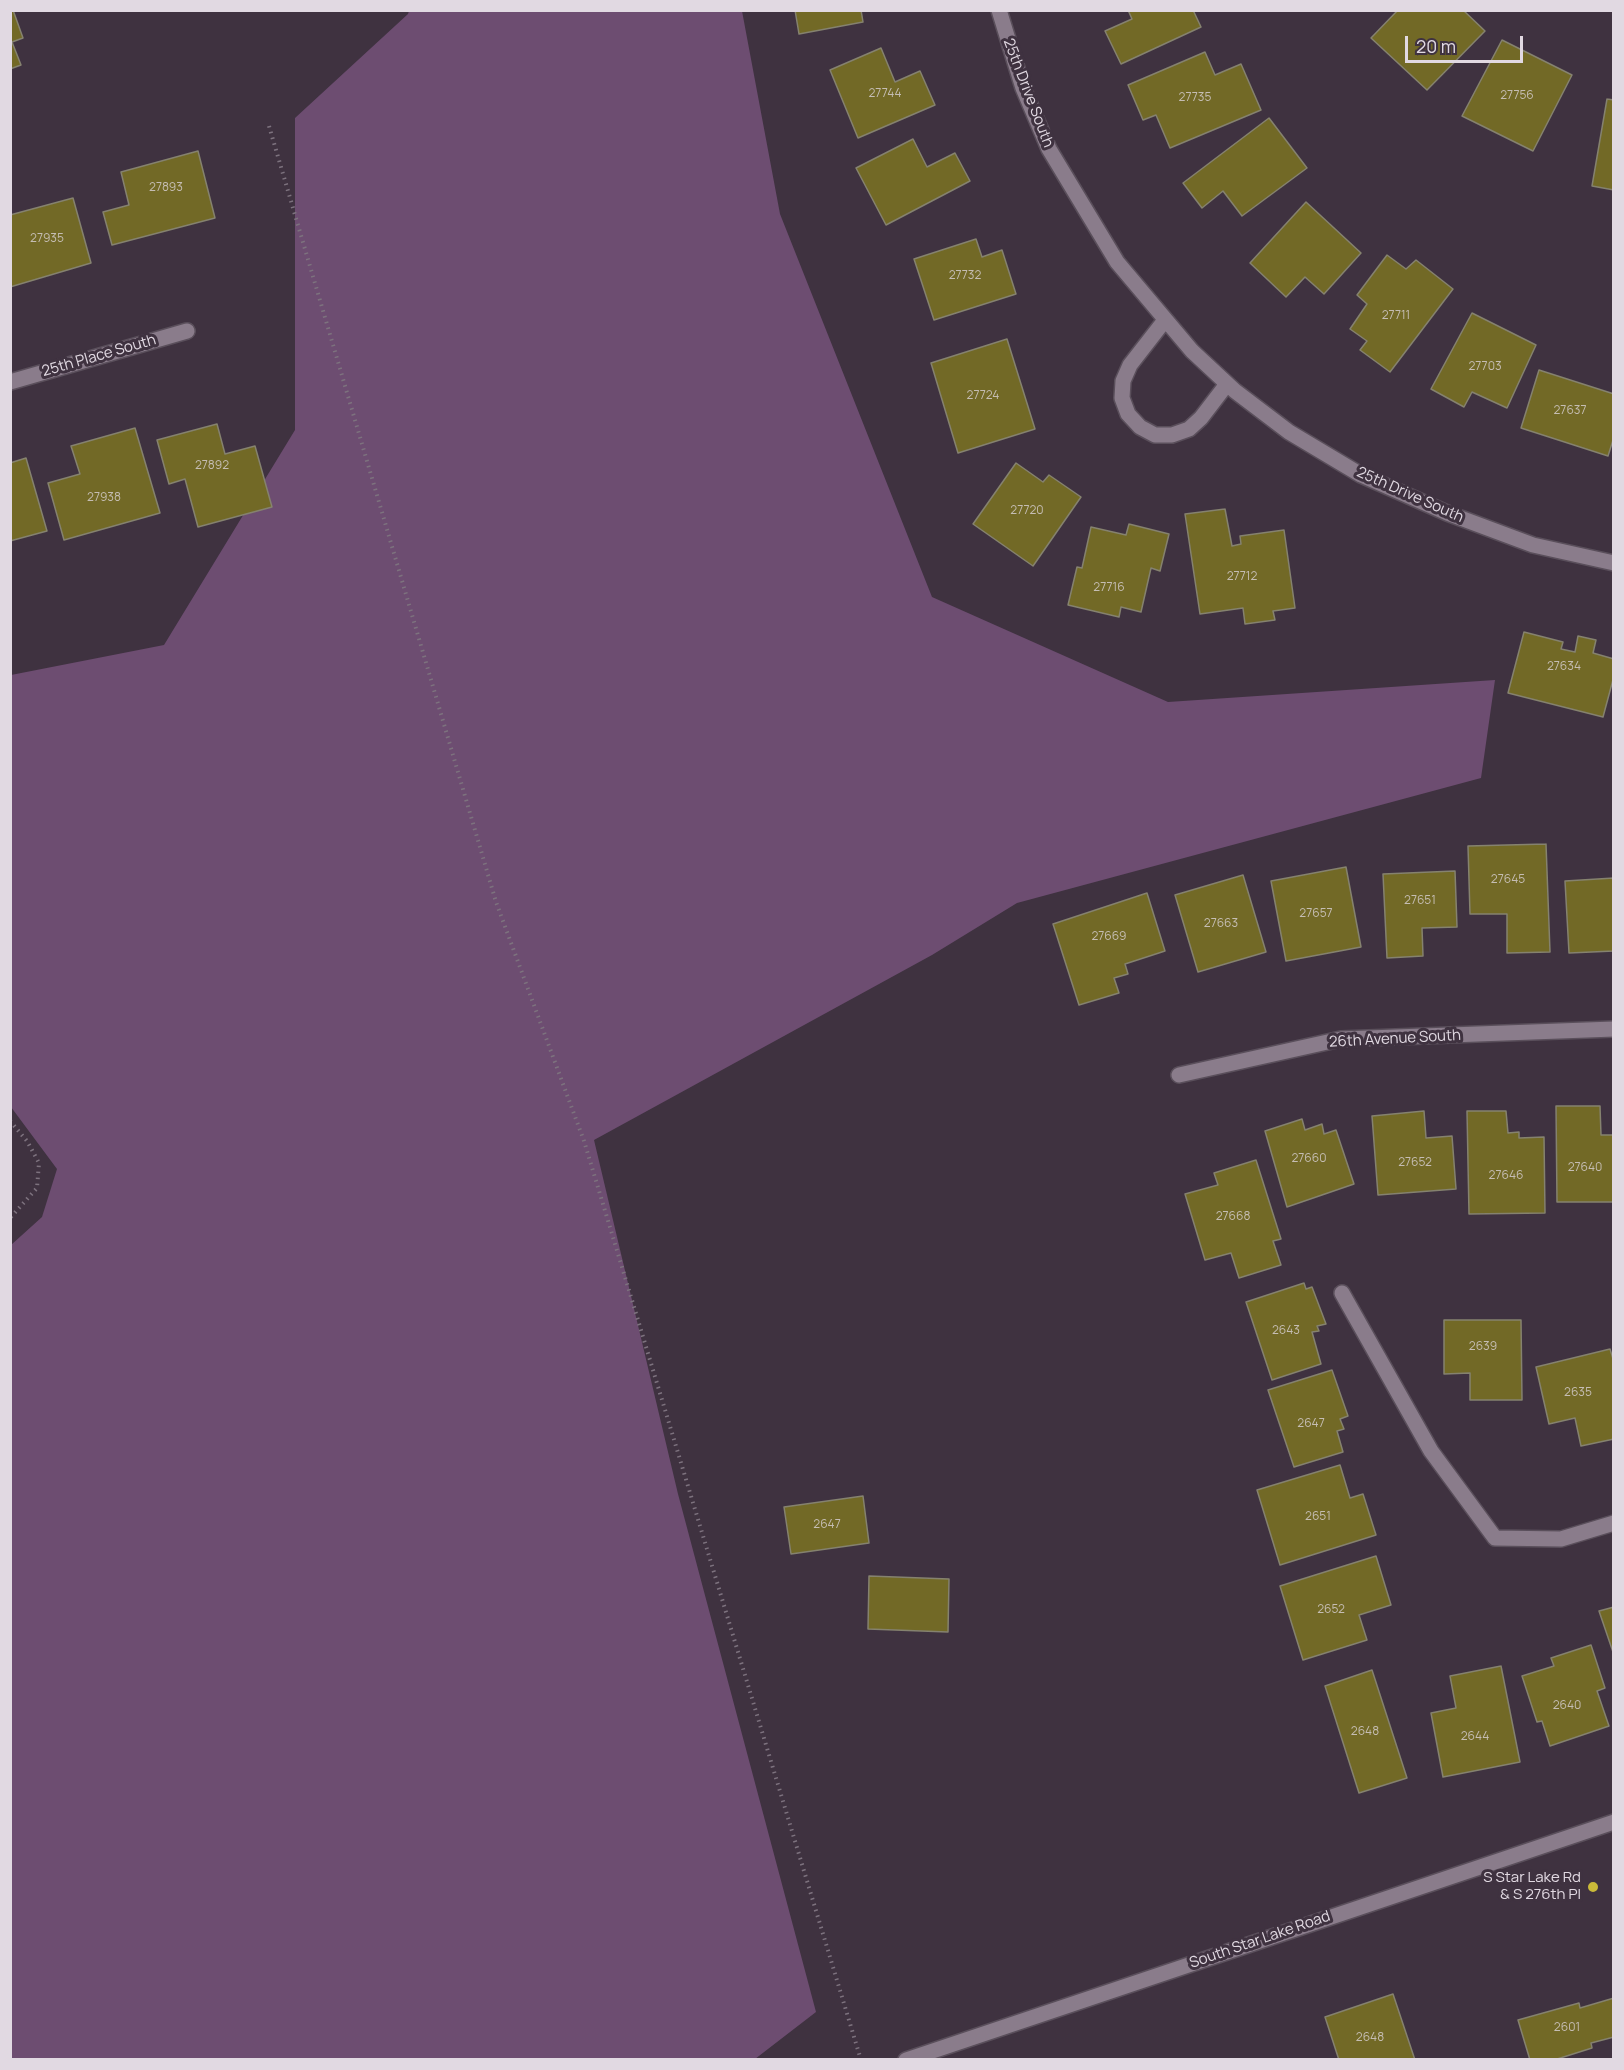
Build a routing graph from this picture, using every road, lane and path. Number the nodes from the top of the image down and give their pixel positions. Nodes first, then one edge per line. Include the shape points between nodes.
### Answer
1 (999, 10) edge
2 (269, 126) dead end
3 (1166, 320) junction
4 (187, 331) dead end
5 (10, 382) edge
6 (1227, 384) junction
7 (1614, 563) edge
8 (1614, 1029) edge
9 (1179, 1075) dead end
10 (10, 1120) edge
11 (10, 1218) edge
12 (1342, 1293) dead end
13 (1614, 1523) edge
14 (1614, 1822) edge
15 (911, 2059) edge
16 (861, 2060) edge

1 - 3 street, 25th Drive South via 1023,88 1049,149 1117,262
2 - 16 path via 496,902 584,1141
3 - 6 street, 25th Drive South
3 - 6 street via 1130,365 1123,381 1122,398 1128,414 1140,427 1155,435 1173,435 1189,429
4 - 5 street, 25th Place South
6 - 7 street, 25th Drive South via 1289,432 1360,475 1522,541
8 - 9 street, 26th Avenue South via 1341,1039
10 - 11 path via 39,1163 37,1188
12 - 13 street via 1431,1451 1495,1538 1561,1539
14 - 15 street, South Star Lake Road

